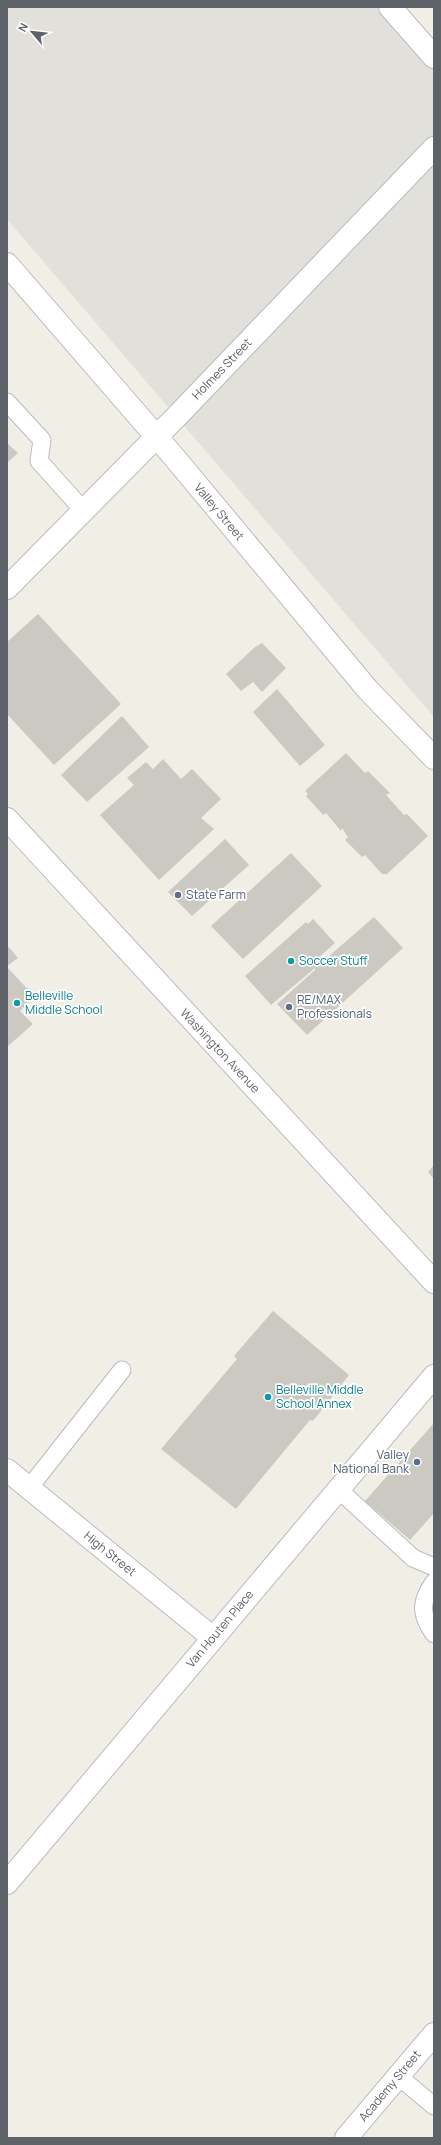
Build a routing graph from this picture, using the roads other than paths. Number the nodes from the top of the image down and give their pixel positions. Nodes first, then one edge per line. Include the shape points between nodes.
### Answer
1 (390, 7) edge
2 (434, 57) edge
3 (434, 148) edge
4 (7, 264) edge
5 (7, 402) edge
6 (156, 437) junction
7 (84, 510) junction
8 (7, 588) edge
9 (434, 758) edge
10 (7, 819) edge
11 (434, 1282) edge
12 (122, 1370) dead end
13 (434, 1376) edge
14 (7, 1470) edge
15 (29, 1488) junction
16 (338, 1489) junction
17 (434, 1567) edge
18 (434, 1582) edge
19 (434, 1634) edge
20 (213, 1638) junction
21 (7, 1883) edge
22 (434, 2034) edge
23 (398, 2076) junction
24 (434, 2106) edge
25 (346, 2138) edge

1 - 2 street
3 - 6 street, Holmes Street
4 - 6 street, Valley Street
5 - 7 lane via 42,440 39,461
6 - 7 street, Holmes Street
6 - 9 street, Valley Street via 368,690
7 - 8 street, Holmes Street
10 - 11 street, Washington Avenue
12 - 15 lane
13 - 16 street, Van Houten Place
14 - 15 street, High Street
15 - 20 street, High Street
16 - 17 lane via 413,1558
16 - 20 street, Van Houten Place
18 - 19 lane via 425,1594 422,1611
20 - 21 street, Van Houten Place
22 - 23 street, Academy Street
23 - 24 lane
23 - 25 street, Academy Street

